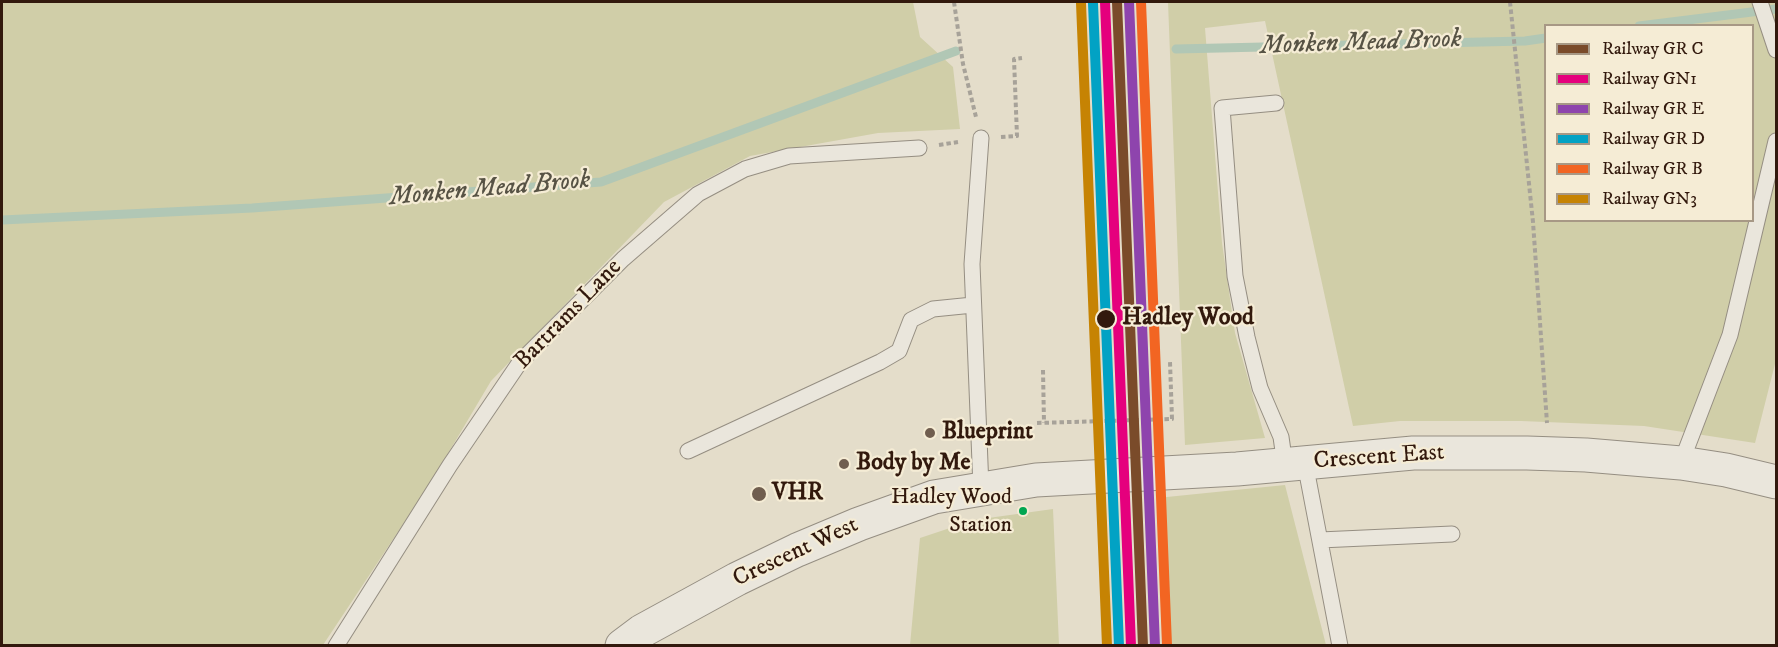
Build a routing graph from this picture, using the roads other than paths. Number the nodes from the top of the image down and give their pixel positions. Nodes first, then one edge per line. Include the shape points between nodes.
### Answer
1 (1760, 2) edge
2 (1776, 50) edge
3 (1276, 103) dead end
4 (981, 138) road end
5 (1776, 141) edge
6 (918, 148) road end
7 (973, 305) junction
8 (688, 451) dead end
9 (1681, 463) junction
10 (1295, 464) junction
11 (1776, 482) edge
12 (981, 488) junction
13 (1452, 534) dead end
14 (1320, 540) junction
15 (336, 645) edge
16 (622, 645) edge
17 (1340, 645) edge

1 - 2 lane
3 - 10 lane via 1222,108 1235,276 1247,337 1260,388
4 - 7 lane
5 - 9 lane via 1730,335
6 - 15 lane, Bartrams Lane via 789,156 745,169 698,194 623,259 520,362
7 - 8 lane via 933,309 911,320 899,351
7 - 12 lane
9 - 10 street, Crescent East via 1549,453 1413,453
9 - 11 street, Crescent East
10 - 12 street, Crescent East via 1036,480
10 - 14 lane
12 - 16 street, Crescent West via 934,497 797,550 684,607
13 - 14 lane
14 - 17 lane

